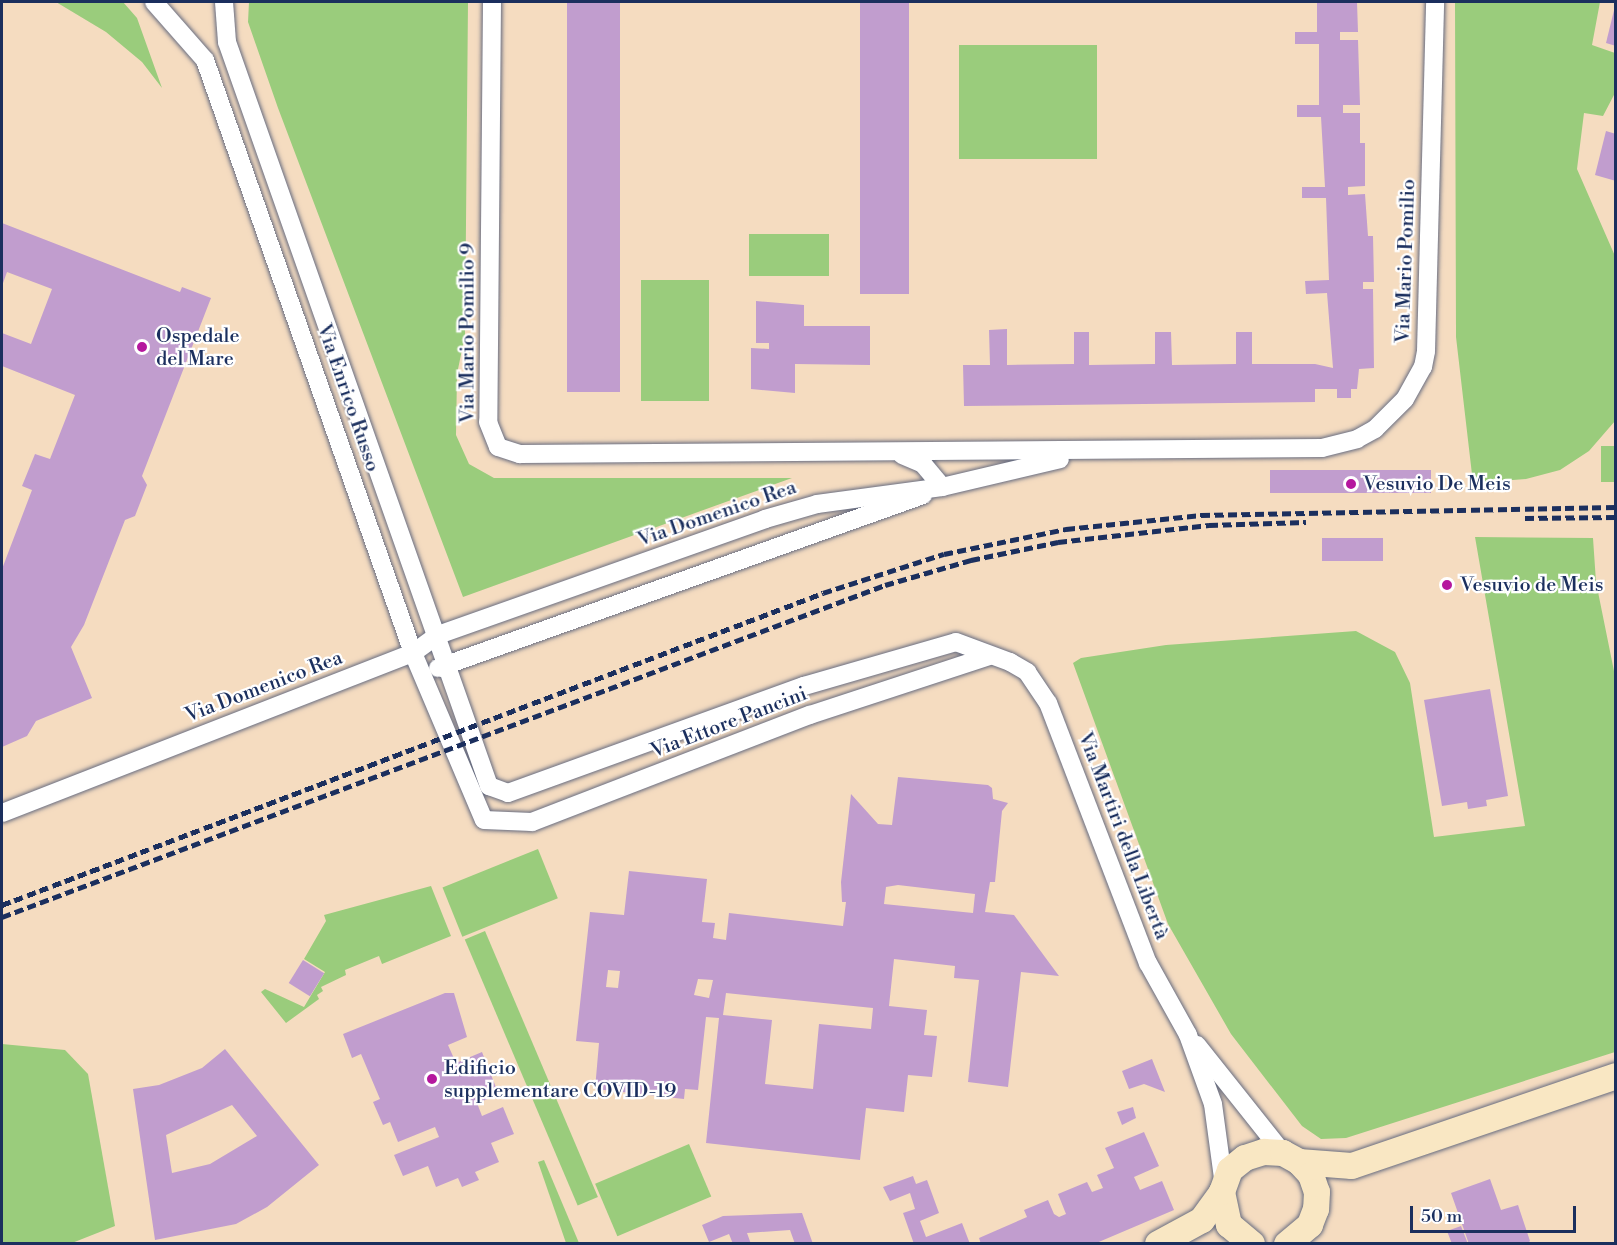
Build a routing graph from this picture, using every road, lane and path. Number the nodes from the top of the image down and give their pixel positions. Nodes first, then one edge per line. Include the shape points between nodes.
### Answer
1 (154, 2) edge
2 (224, 2) edge
3 (492, 2) edge
4 (1435, 2) edge
5 (1124, 450) junction
6 (891, 452) junction
7 (942, 487) junction
8 (438, 635) junction
9 (413, 654) junction
10 (989, 656) junction
11 (1010, 662) joint
12 (448, 664) junction
13 (422, 673) junction
14 (508, 793) joint
15 (2, 813) edge
16 (484, 820) joint
17 (1188, 1035) junction
18 (1616, 1076) edge
19 (1291, 1157) junction
20 (1352, 1166) junction
21 (1223, 1188) junction
22 (1313, 1226) edge
23 (1187, 1231) junction
24 (1248, 1241) edge
25 (1158, 1244) edge
26 (1287, 1244) edge

1 - 9 street, Via Enrico Russo via 205,60
2 - 8 street, Via Enrico Russo via 227,42
3 - 6 street, Via Mario Pomilio 9 via 488,422 498,447 520,454
4 - 5 street, Via Mario Pomilio via 1429,330 1423,366 1405,399 1375,429 1337,446
5 - 6 street, Via Mario Pomilio
5 - 7 street, Via Mario Pomilio via 1046,461
6 - 7 street via 923,464
7 - 8 street, Via Domenico Rea via 817,504 786,513
7 - 12 street via 839,528
8 - 9 street, Via Domenico Rea
8 - 12 street, Via Enrico Russo
9 - 13 street, Via Enrico Russo
9 - 15 street, Via Domenico Rea
10 - 11 street, Via Ettore Pancini
10 - 14 street, Via Ettore Pancini via 956,642 804,686
10 - 16 street, Via Ettore Pancini via 810,715 532,822
11 - 17 street, Via Martiri della Libertà via 1027,672 1048,703 1145,955
12 - 13 street
12 - 14 street, Via Enrico Russo via 489,786
13 - 16 street, Via Enrico Russo
17 - 19 street, Via Martiri della Libertà
17 - 21 street, Via Martiri della Libertà via 1213,1104
18 - 20 street
19 - 20 street
19 - 21 street via 1264,1152 1245,1158 1230,1170
19 - 22 street via 1315,1183
20 - 22 street via 1331,1186
21 - 23 street via 1202,1220
21 - 24 street via 1225,1219
22 - 26 street
23 - 24 street
23 - 25 street

